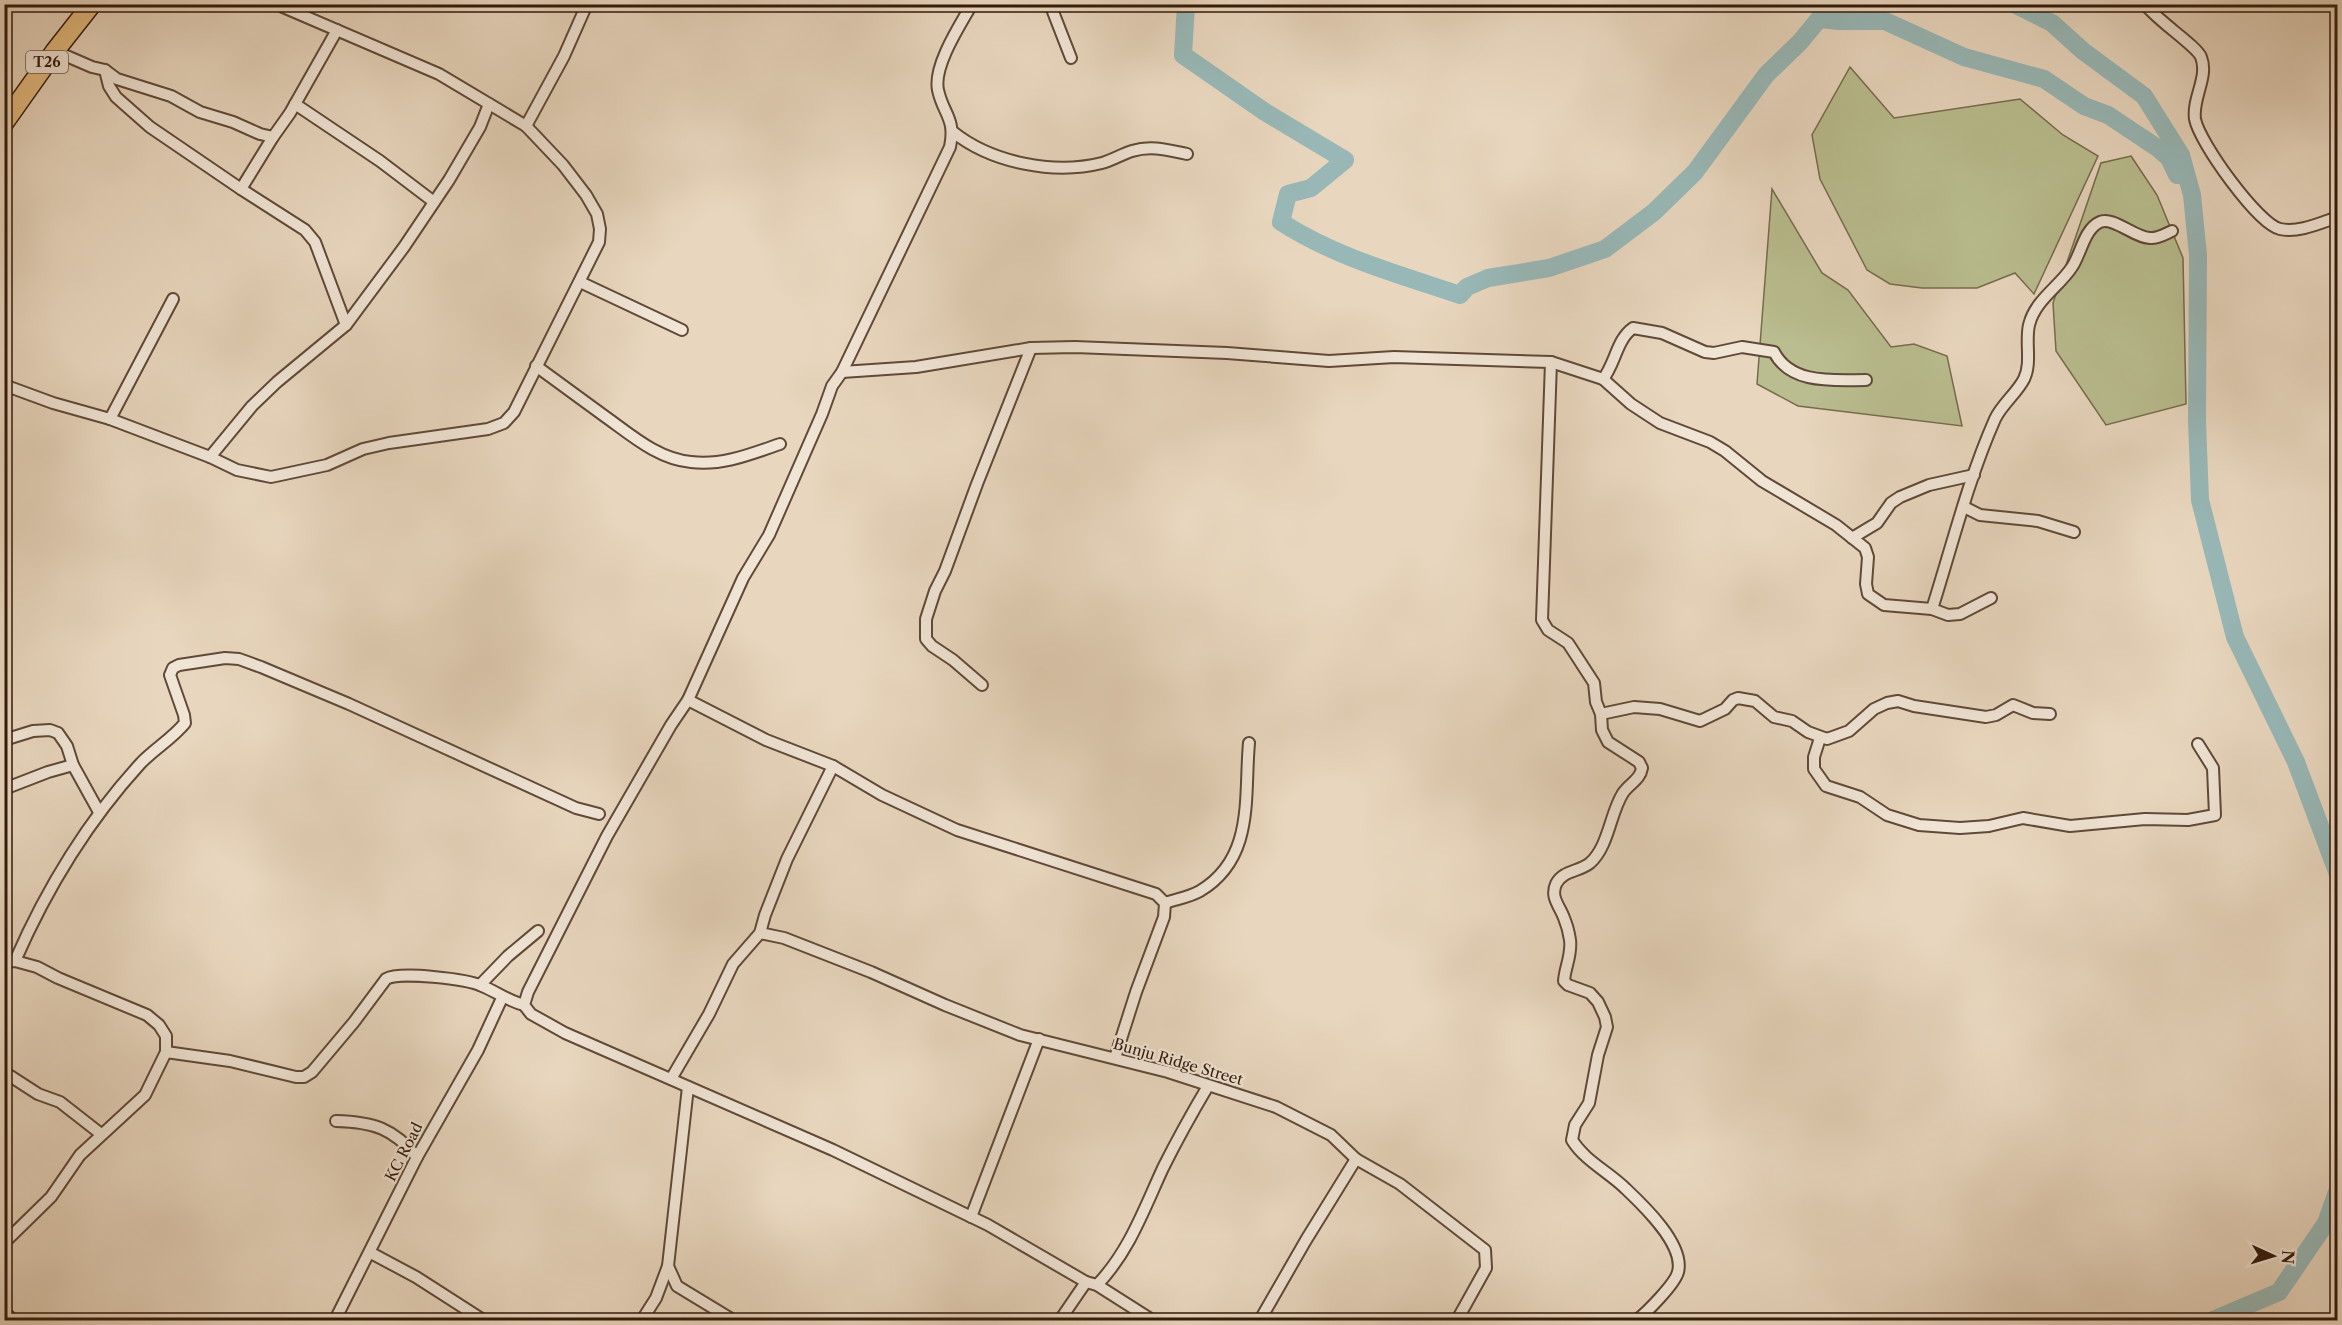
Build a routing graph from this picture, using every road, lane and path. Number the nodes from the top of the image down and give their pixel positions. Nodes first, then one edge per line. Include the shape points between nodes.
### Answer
1 (92, 4) edge
2 (276, 4) edge
3 (587, 4) edge
4 (972, 4) edge
5 (1050, 4) edge
6 (2145, 4) edge
7 (337, 30) junction
8 (55, 51) junction
9 (1071, 58) dead end
10 (105, 70) junction
11 (295, 104) junction
12 (489, 104) junction
13 (4, 123) edge
14 (526, 126) junction
15 (953, 132) junction
16 (273, 137) junction
17 (1187, 154) dead end
18 (241, 189) junction
19 (434, 202) junction
20 (2337, 217) edge
21 (2172, 231) dead end
22 (580, 282) junction
23 (173, 299) dead end
24 (346, 325) junction
25 (682, 330) dead end
26 (1031, 348) junction
27 (1551, 362) junction
28 (536, 366) junction
29 (842, 372) junction
30 (1603, 379) junction
31 (1866, 380) dead end
32 (4, 385) edge
33 (110, 419) junction
34 (780, 444) dead end
35 (210, 457) junction
36 (1974, 475) junction
37 (1964, 507) junction
38 (2074, 532) dead end
39 (1852, 538) junction
40 (1991, 598) dead end
41 (1932, 609) junction
42 (982, 685) dead end
43 (688, 700) junction
44 (1601, 714) junction
45 (2050, 714) dead end
46 (1820, 738) junction
47 (4, 740) edge
48 (1249, 743) dead end
49 (2199, 744) dead end
50 (73, 765) junction
51 (833, 766) junction
52 (4, 789) edge
53 (99, 812) junction
54 (599, 814) dead end
55 (1165, 903) junction
56 (538, 931) dead end
57 (760, 933) junction
58 (10, 961) edge
59 (480, 985) junction
60 (502, 998) junction
61 (524, 1005) junction
62 (1039, 1039) junction
63 (166, 1052) junction
64 (1115, 1058) junction
65 (4, 1072) edge
66 (671, 1079) junction
67 (1208, 1086) junction
68 (688, 1087) junction
69 (336, 1122) dead end
70 (101, 1134) junction
71 (417, 1157) junction
72 (1356, 1159) junction
73 (970, 1217) junction
74 (5, 1242) edge
75 (371, 1253) junction
76 (668, 1266) junction
77 (1091, 1283) junction
78 (335, 1320) edge
79 (483, 1320) edge
80 (642, 1320) edge
81 (733, 1320) edge
82 (1060, 1320) edge
83 (1152, 1320) edge
84 (1260, 1320) edge
85 (1457, 1320) edge
86 (1637, 1320) edge

1 - 8 highway, T26
2 - 7 street
3 - 14 street
4 - 15 street via 937,77
5 - 9 street
6 - 20 street via 2200,54 2204,69 2195,119 2224,172 2254,211 2281,230 2304,228
7 - 11 street
7 - 12 street via 439,75
8 - 10 street
8 - 13 highway, T26
10 - 16 street via 117,79
10 - 18 street via 116,97 150,127
11 - 16 street
11 - 19 street
12 - 14 street
12 - 19 street via 468,150
14 - 22 street via 563,165 597,214 599,242
15 - 17 street via 998,157 1053,167 1102,163 1144,148
15 - 29 street via 938,173
16 - 18 street
18 - 24 street via 310,235
19 - 24 street
21 - 36 street via 2153,239 2106,220 2092,229 2072,267 2031,318 2024,378 1997,416
22 - 25 street
22 - 28 street
23 - 33 street
24 - 35 street via 252,406
26 - 27 street via 1218,352 1329,361 1394,357
26 - 29 street via 916,367
26 - 42 street via 926,619 926,639
27 - 30 street
27 - 44 street via 1542,620 1548,630 1568,643 1594,683
28 - 34 street via 669,458 719,462
28 - 35 street via 514,412 504,423 488,429 389,443 363,449 327,465 271,477 237,470
29 - 43 street via 831,386 769,535 742,578
30 - 31 street via 1633,328 1662,333 1705,352 1742,347 1774,352 1784,367 1812,378
30 - 39 street via 1641,411 1725,451 1762,481
32 - 33 street via 53,404
33 - 35 street
36 - 37 street
36 - 39 street via 1929,484 1900,496 1877,523
37 - 38 street via 1980,515 2038,521
37 - 41 street
39 - 41 street via 1865,548 1868,557 1868,594 1884,606
40 - 41 street via 1960,614 1948,615
43 - 51 street via 766,740
43 - 61 street via 608,836
44 - 46 street via 1634,707 1660,709 1700,722 1738,698 1755,701 1774,717 1792,721
44 - 86 street via 1608,742 1639,762 1641,772 1624,791 1600,850 1590,863 1569,871 1557,882 1555,900 1564,916 1570,942 1564,981 1590,993 1602,1009 1607,1027 1589,1102 1575,1125 1572,1140 1579,1151 1626,1188 1668,1235 1679,1261 1678,1273
45 - 46 street via 2032,713 2013,705 1986,717 1898,701 1874,709 1849,731
46 - 49 street via 1814,769 1826,786 1860,797 1887,815 1919,825 1960,828 2023,818 2070,826 2215,815 2212,768
47 - 50 street via 50,730 58,733 67,746
48 - 55 street via 1244,825 1230,860 1198,892
50 - 52 street
50 - 53 street
51 - 55 street via 957,831 1156,894
51 - 57 street via 787,859
53 - 54 street via 142,762 185,723 170,675 173,668 225,658 261,667 576,808
53 - 58 street
55 - 64 street via 1164,917
56 - 59 street
57 - 62 street, Bunju Ridge Street via 784,938 983,1021
57 - 66 street via 733,964
58 - 63 street via 37,967 147,1015 166,1036
59 - 60 street
59 - 63 street via 392,976 304,1077
60 - 61 street
60 - 71 street, KC Road via 478,1050
61 - 66 street via 531,1014 565,1033
62 - 64 street, Bunju Ridge Street
62 - 73 street
63 - 70 street via 145,1095
64 - 67 street, Bunju Ridge Street
65 - 70 street via 38,1094 60,1102
66 - 68 street
67 - 72 street, Bunju Ridge Street via 1276,1107 1331,1135
67 - 77 street via 1119,1260
68 - 73 street via 833,1150
68 - 76 street
69 - 71 street via 364,1122 381,1128 396,1135
70 - 74 street via 80,1155 51,1197
71 - 75 street, KC Road
72 - 84 street
72 - 85 street, Bunju Ridge Street via 1400,1184 1485,1250 1486,1268
73 - 77 street
75 - 78 street, KC Road
75 - 79 street
76 - 80 street via 656,1298
76 - 81 street via 677,1286
77 - 82 street
77 - 83 street

